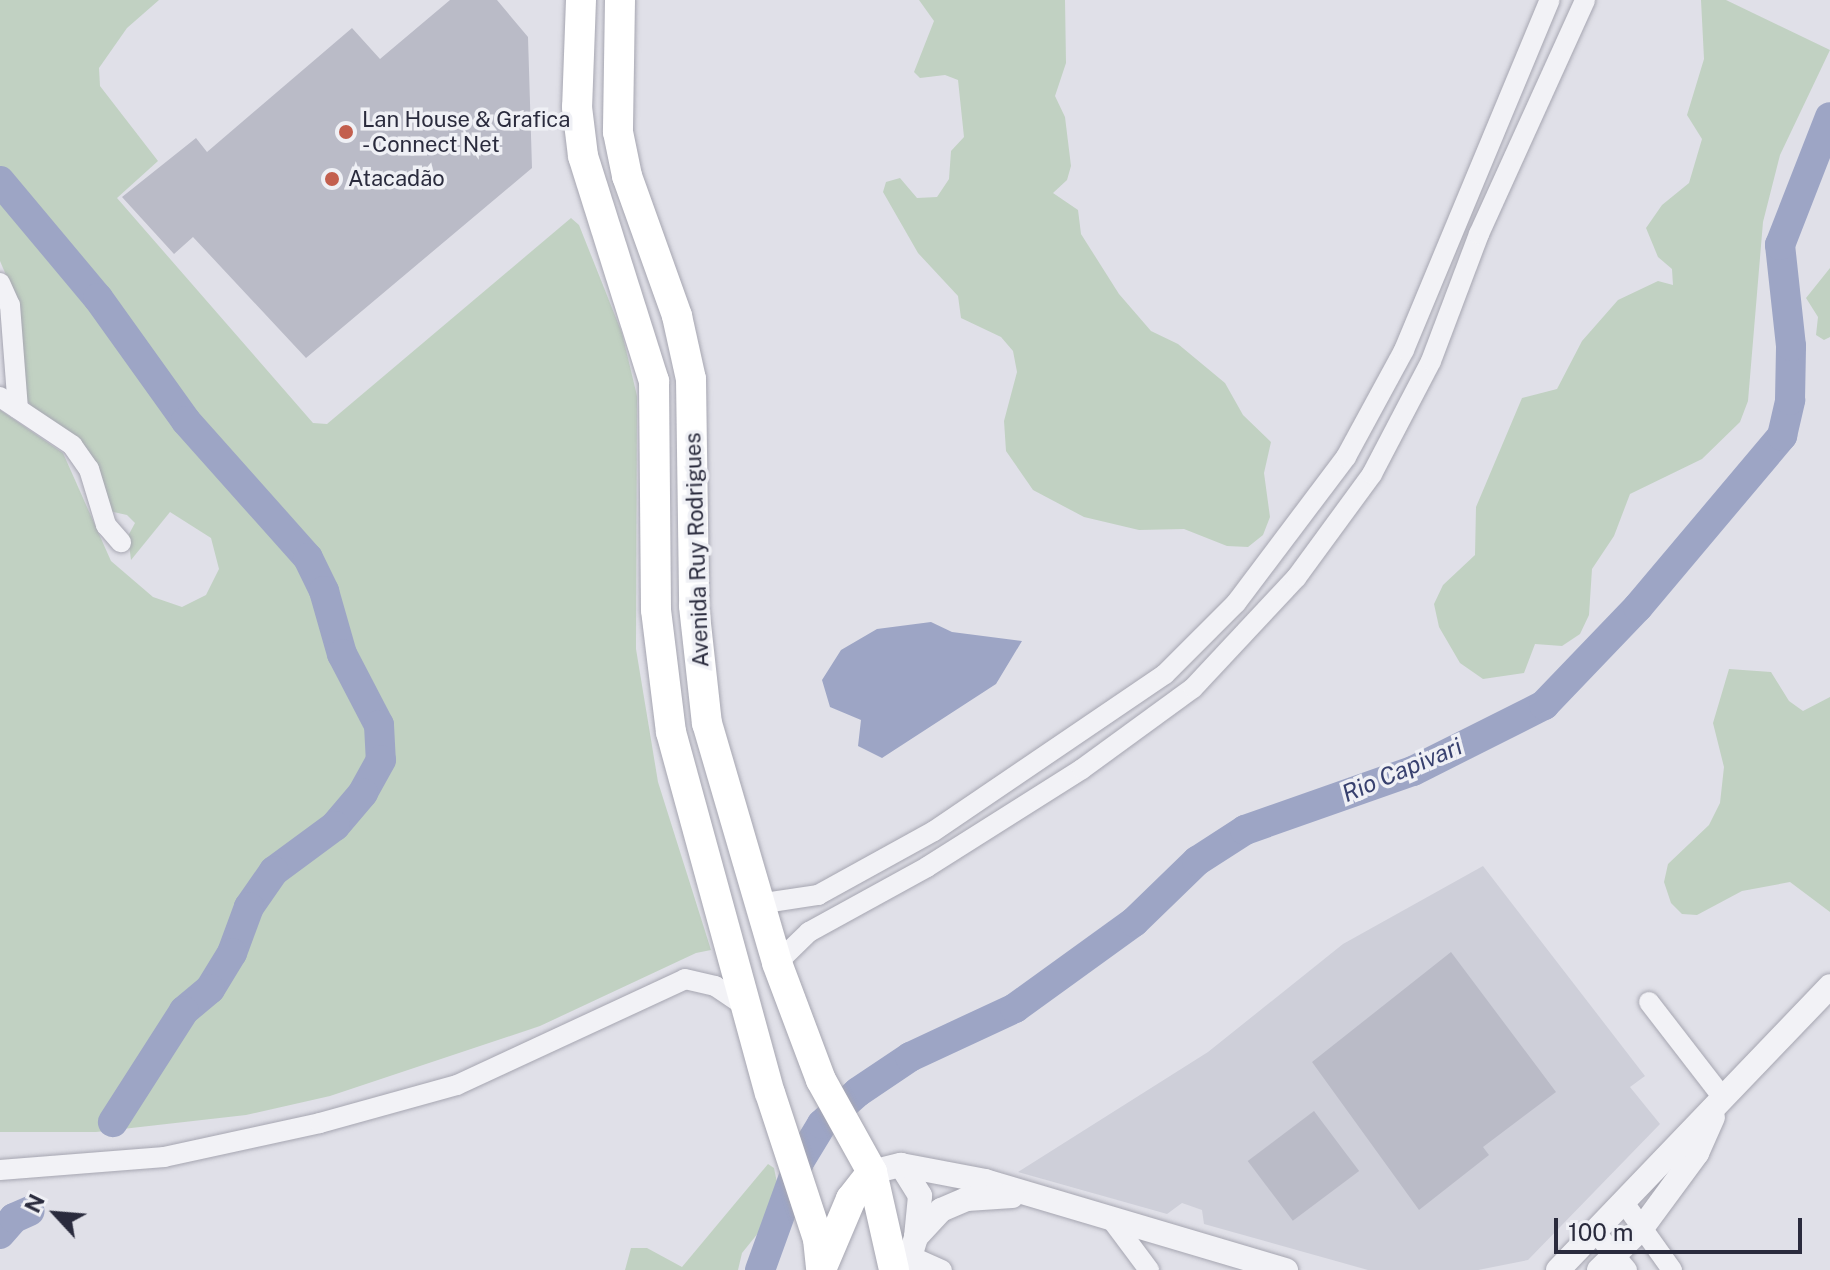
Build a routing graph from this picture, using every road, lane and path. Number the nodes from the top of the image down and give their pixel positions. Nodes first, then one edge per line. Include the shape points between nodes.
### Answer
1 (581, 0) edge
2 (620, 0) edge
3 (1550, 0) edge
4 (1585, 0) edge
5 (0, 283) edge
6 (0, 397) edge
7 (18, 409) junction
8 (1346, 457) junction
9 (1372, 474) junction
10 (121, 542) dead end
11 (1236, 603) junction
12 (1261, 619) junction
13 (758, 904) junction
14 (777, 963) junction
15 (1830, 986) edge
16 (1649, 1002) dead end
17 (746, 1007) junction
18 (1719, 1097) junction
19 (865, 1161) junction
20 (901, 1165) junction
21 (0, 1170) edge
22 (1034, 1196) junction
23 (1625, 1204) junction
24 (1111, 1219) junction
25 (1642, 1228) junction
26 (1597, 1234) junction
27 (906, 1258) edge
28 (1613, 1265) edge
29 (821, 1270) edge
30 (942, 1270) edge
31 (1149, 1270) edge
32 (1286, 1270) edge
33 (1558, 1270) edge
34 (1672, 1270) edge

1 - 17 main road, Avenida Ruy Rodrigues via 577,107 583,156 654,381 655,569 665,692 690,812
2 - 13 main road, Avenida Ruy Rodrigues via 618,132 627,176 677,316 691,379 694,606 701,684 716,761
3 - 8 street via 1404,350
4 - 9 street via 1479,234 1431,361
5 - 7 street via 10,305
6 - 7 street
7 - 10 street via 72,445 89,469 106,525
8 - 9 street
8 - 11 street
9 - 12 street
11 - 12 street
11 - 13 street via 1165,674 934,831 818,895
12 - 14 street via 1193,688 1082,769 927,867 809,932
13 - 14 main road, Avenida Ruy Rodrigues
14 - 19 main road, Avenida Ruy Rodrigues via 821,1080
15 - 18 street
16 - 18 street
17 - 21 street via 715,986 685,979 457,1085 164,1157
17 - 29 main road, Avenida Ruy Rodrigues via 812,1216
18 - 23 street
18 - 25 street via 1697,1153
19 - 20 street
19 - 27 main road, Avenida Ruy Rodrigues
19 - 29 main road
20 - 22 street
20 - 27 street via 920,1196
22 - 24 street
22 - 27 street via 953,1203
23 - 25 street
23 - 26 street
24 - 31 street
24 - 32 street
25 - 28 street
25 - 34 street
26 - 28 street
26 - 33 street
27 - 30 street

